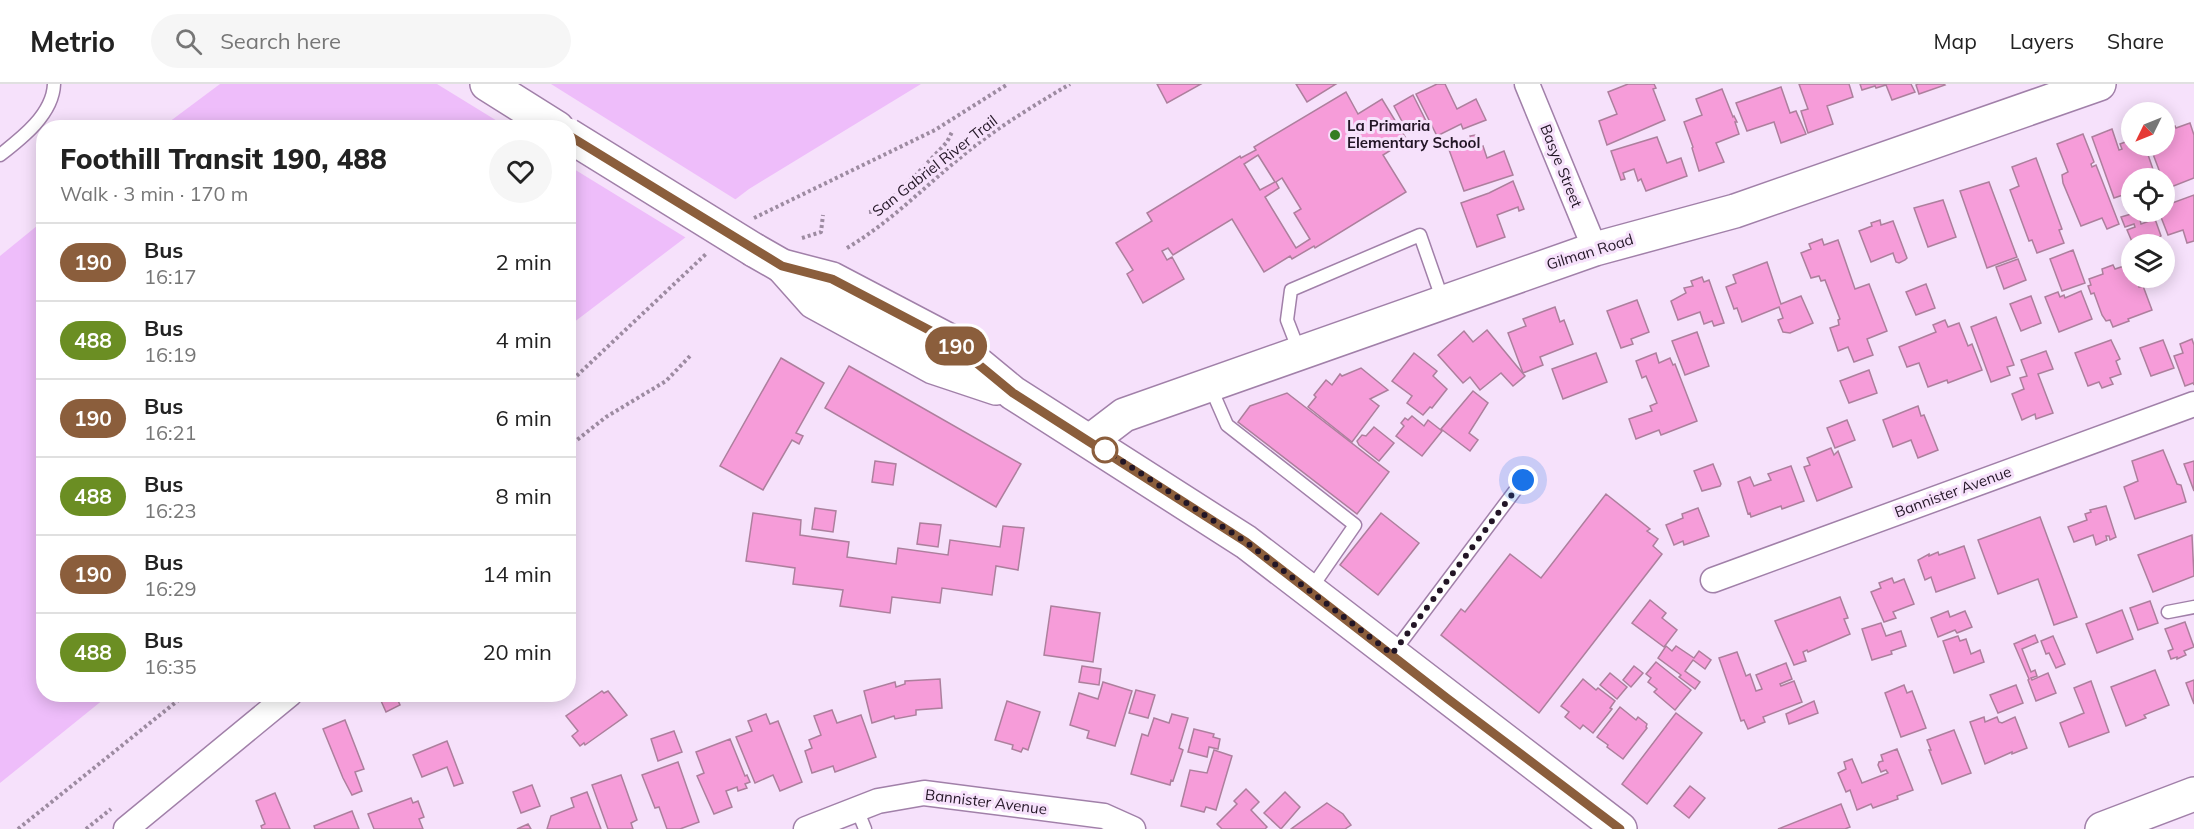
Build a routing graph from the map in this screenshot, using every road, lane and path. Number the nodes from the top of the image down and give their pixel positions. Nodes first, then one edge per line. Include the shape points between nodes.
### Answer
1 (54, 84) edge
2 (487, 84) edge
3 (1008, 84) edge
4 (1070, 84) edge
5 (1527, 84) edge
6 (2099, 84) edge
7 (38, 120) edge
8 (544, 120) edge
9 (36, 123) edge
10 (935, 130) dead end
11 (952, 132) dead end
12 (576, 140) edge
13 (0, 155) edge
14 (869, 212) dead end
15 (823, 215) dead end
16 (802, 237) dead end
17 (847, 248) dead end
18 (1595, 249) junction
19 (1443, 302) junction
20 (1299, 353) junction
21 (690, 356) dead end
22 (1209, 385) junction
23 (2194, 404) edge
24 (576, 441) edge
25 (1090, 441) junction
26 (1523, 480) dead end
27 (1713, 580) dead end
28 (1310, 591) junction
29 (2194, 607) edge
30 (2168, 612) dead end
31 (1392, 654) junction
32 (176, 702) edge
33 (280, 702) edge
34 (2194, 795) edge
35 (861, 819) edge
36 (18, 829) edge
37 (126, 829) edge
38 (806, 829) edge
39 (1133, 829) edge
40 (1620, 829) edge
41 (2102, 829) edge

1 - 7 lane
2 - 8 main road
3 - 10 path
4 - 17 path, San Gabriel River Trail via 985,139
5 - 18 street, Basye Street
6 - 18 main road, Gilman Road via 1735,212
9 - 13 lane
11 - 14 path via 914,177 878,211
12 - 25 main road, bridge via 782,266 814,302 933,368 1013,393
15 - 16 path via 821,232
18 - 19 main road, Gilman Road
19 - 20 main road, Gilman Road
19 - 20 lane via 1420,235 1292,290 1287,320
20 - 22 main road, Gilman Road
21 - 24 path via 666,381 606,417
22 - 25 main road, Gilman Road via 1124,415
22 - 28 lane via 1227,425 1354,525
23 - 27 street, Bannister Avenue
25 - 28 main road via 1246,542
26 - 31 lane
28 - 31 main road
29 - 30 lane
31 - 40 main road
32 - 36 path
33 - 37 street
34 - 41 main road via 2154,815
35 - 38 street, Bannister Avenue
35 - 39 street, Bannister Avenue via 878,801 924,793 1104,816

